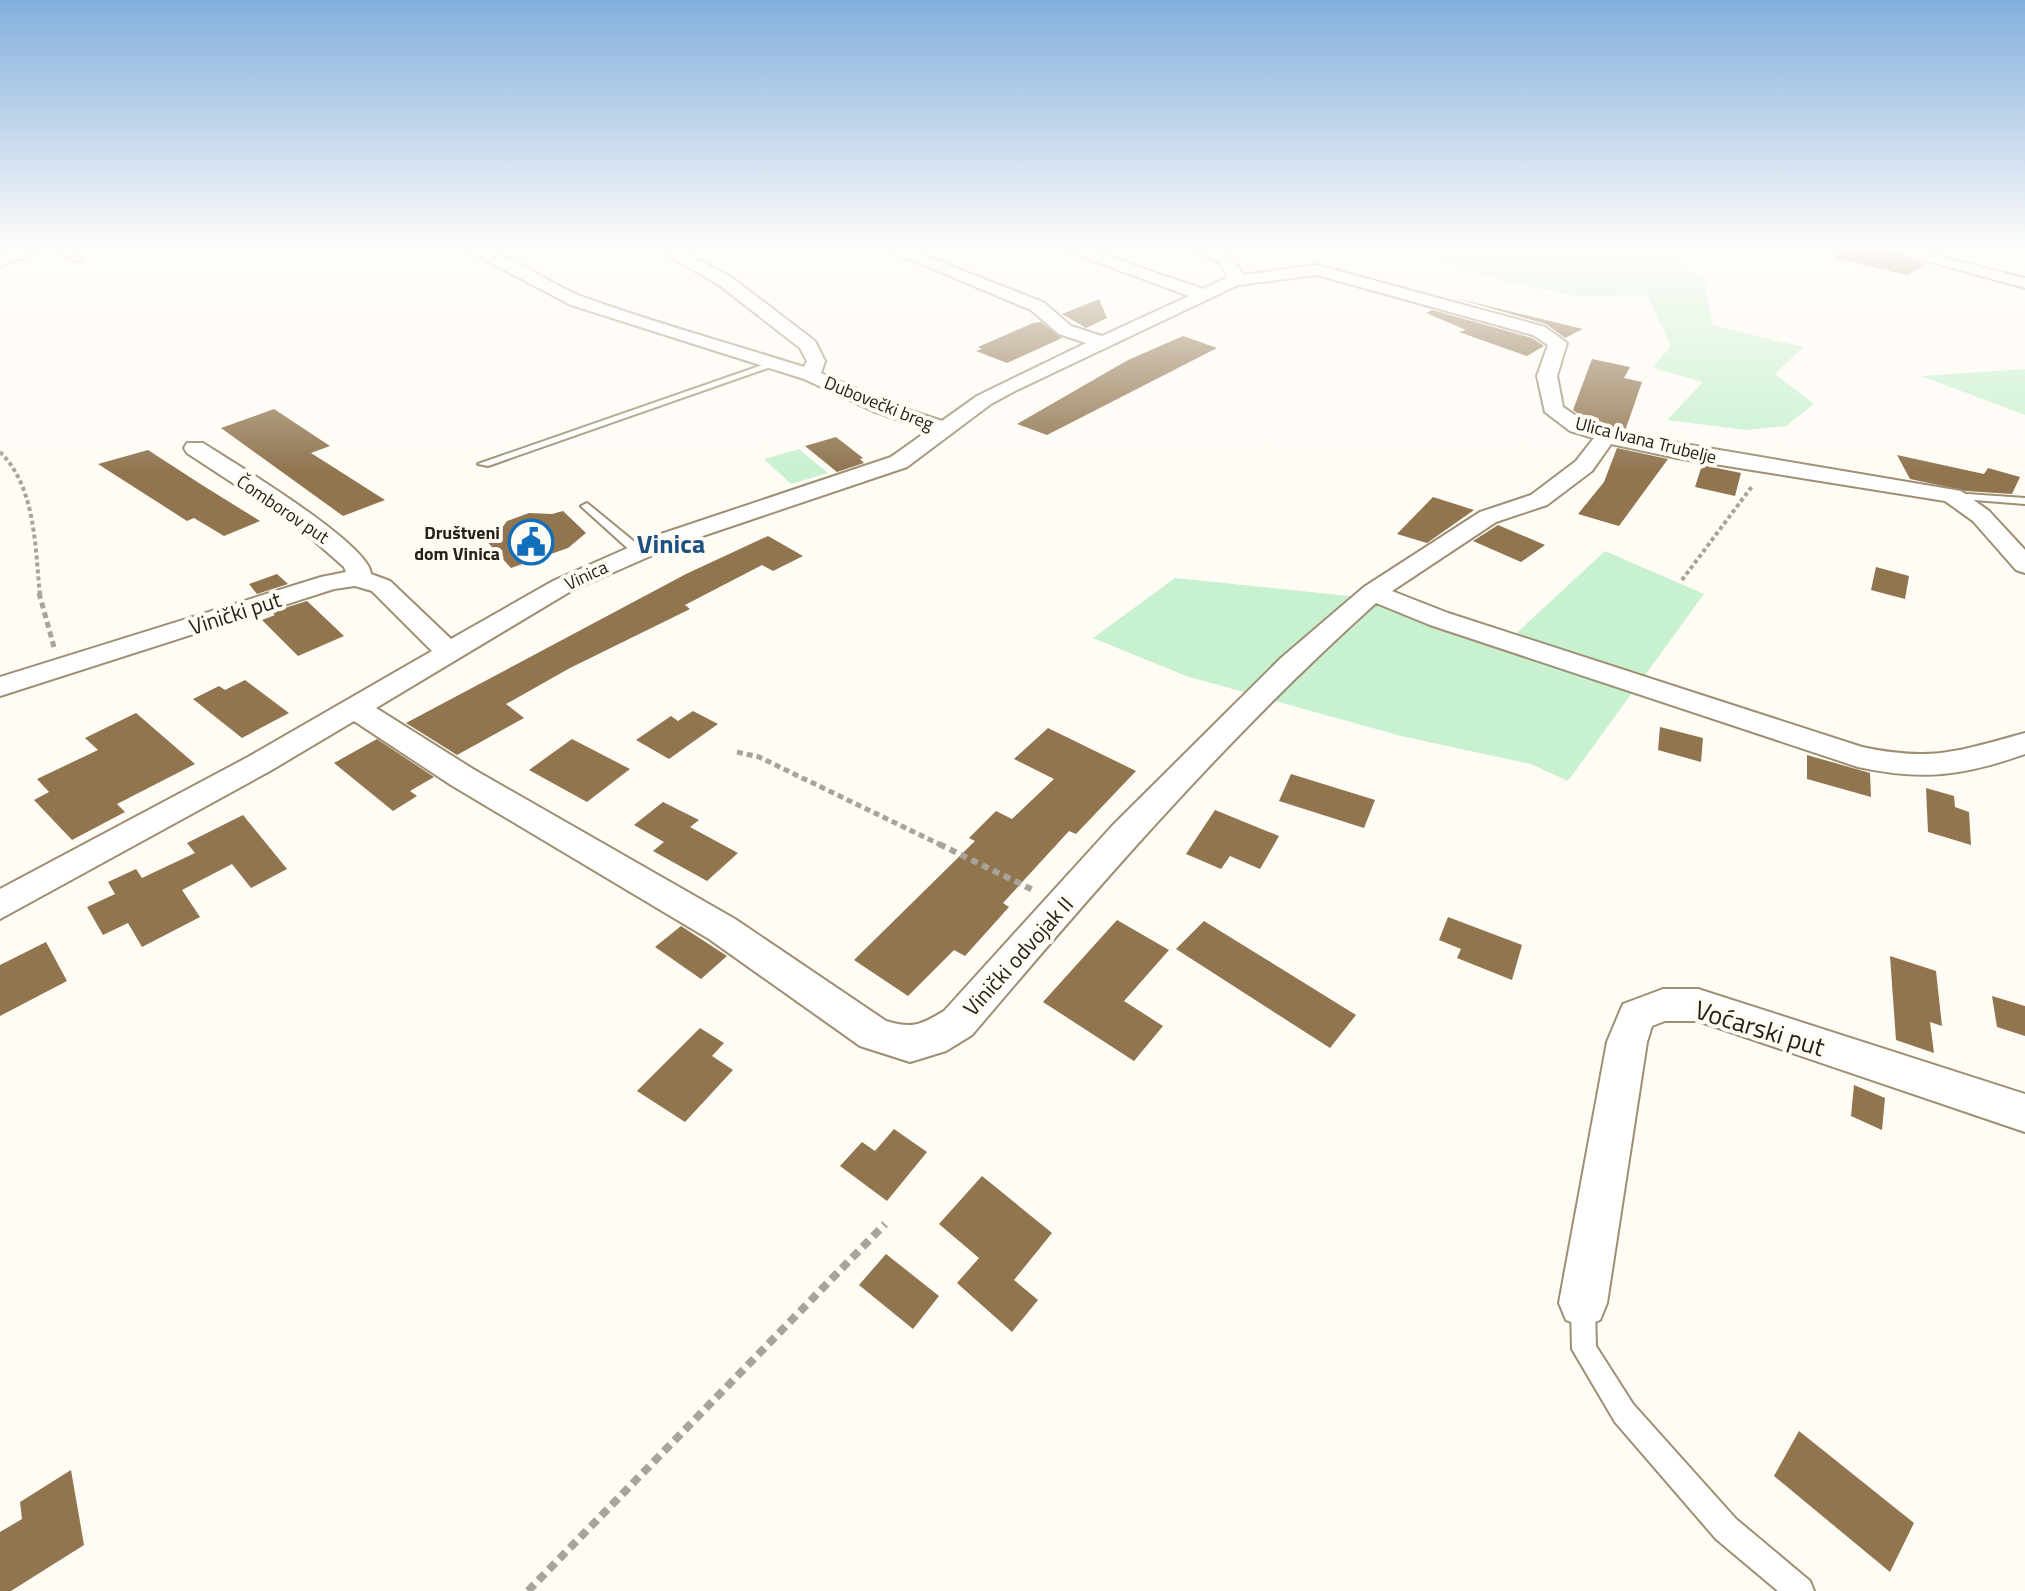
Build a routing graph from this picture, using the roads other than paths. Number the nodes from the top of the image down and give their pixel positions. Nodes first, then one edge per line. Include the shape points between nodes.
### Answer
1 (646, 322) edge
2 (778, 322) edge
3 (1056, 322) edge
4 (1149, 322) edge
5 (1503, 322) edge
6 (1104, 343) junction
7 (777, 363) junction
8 (811, 375) junction
9 (947, 429) junction
10 (1607, 435) junction
11 (195, 448) dead end
12 (484, 464) dead end
13 (1953, 496) junction
14 (2025, 501) edge
15 (587, 506) dead end
16 (638, 551) junction
17 (2025, 565) edge
18 (357, 578) junction
19 (1373, 592) junction
20 (448, 651) junction
21 (0, 687) edge
22 (355, 708) junction
23 (2025, 743) edge
24 (0, 905) edge
25 (2025, 1113) edge
26 (1583, 1303) joint
27 (1800, 1591) edge

1 - 7 street, Dubovečki breg
2 - 8 street, Dubovečki breg via 808,345 816,361
3 - 6 street
4 - 6 street, Vinica
5 - 10 street, Ulica Ivana Trubelje via 1549,335 1558,347 1546,375 1552,407 1570,423
6 - 9 street, Vinica via 996,394
7 - 8 street, Dubovečki breg
7 - 12 lane
8 - 9 street, Dubovečki breg via 880,407
9 - 16 street, Vinica via 920,451 877,472
10 - 13 street, Ulica Ivana Trubelje
10 - 19 street, Vinički odvojak II via 1584,466 1539,500 1488,517
11 - 18 street, Čomborov put via 302,518 354,562
13 - 14 lane
13 - 17 street, Ulica Ivana Trubelje via 1981,516
15 - 16 lane
16 - 20 street, Vinica via 562,586
18 - 20 street via 381,586
18 - 21 street, Vinički put via 330,582
19 - 22 street, Vinički odvojak II via 1247,707 1125,833 958,1023 910,1045 874,1034 722,929
19 - 23 street via 1439,619 1870,760 1934,769
20 - 22 street, Vinica
22 - 24 street, Vinica
25 - 26 street, Voćarski put via 1698,1005 1663,1005 1637,1015 1627,1042
26 - 27 lane via 1584,1349 1624,1413 1726,1529

